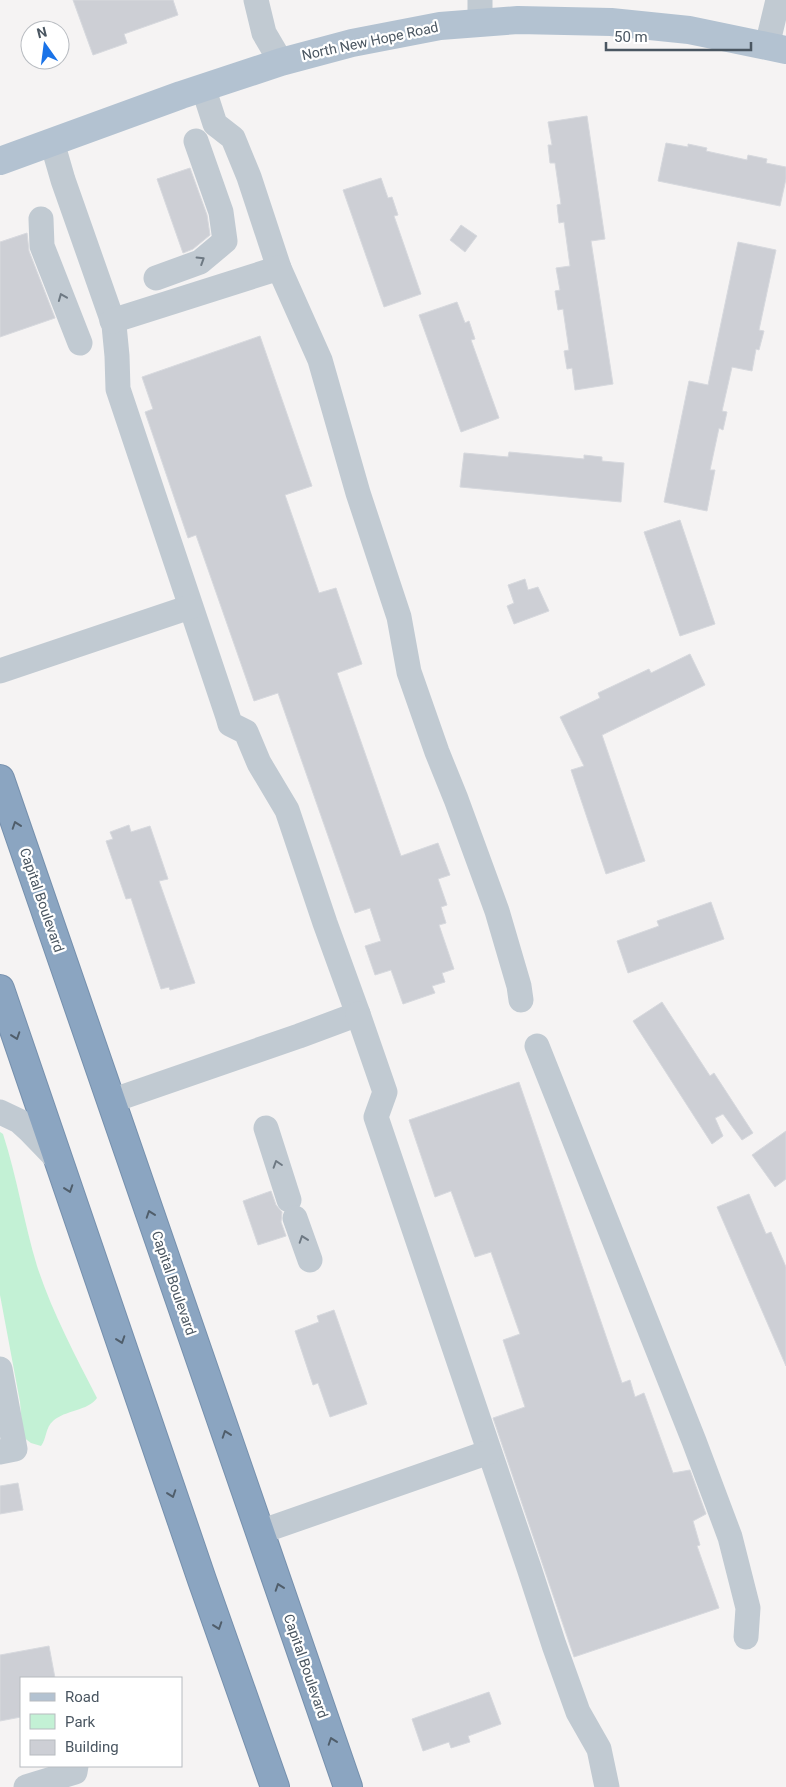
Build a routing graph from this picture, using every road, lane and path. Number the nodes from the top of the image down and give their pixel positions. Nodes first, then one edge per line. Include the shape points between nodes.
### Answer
1 (256, 0) edge
2 (778, 0) edge
3 (480, 11) edge
4 (776, 48) edge
5 (281, 62) junction
6 (203, 87) junction
7 (196, 141) dead end
8 (52, 142) junction
9 (0, 161) edge
10 (41, 219) dead end
11 (279, 268) junction
12 (156, 278) dead end
13 (112, 322) junction
14 (80, 342) dead end
15 (190, 607) junction
16 (0, 671) edge
17 (0, 779) edge
18 (1, 999) edge
19 (521, 1000) dead end
20 (358, 1014) junction
21 (538, 1046) dead end
22 (111, 1101) junction
23 (0, 1112) edge
24 (266, 1128) dead end
25 (59, 1161) junction
26 (310, 1260) dead end
27 (0, 1369) edge
28 (0, 1452) edge
29 (489, 1452) junction
30 (260, 1532) junction
31 (746, 1637) dead end
32 (76, 1767) edge
33 (26, 1787) edge
34 (275, 1787) edge
35 (348, 1787) edge
36 (607, 1787) edge

1 - 5 street via 264,33
2 - 4 street
3 - 4 main road, North New Hope Road via 518,20 611,22 689,30
3 - 5 main road, North New Hope Road via 440,26 352,42
5 - 6 main road, North New Hope Road
6 - 8 main road, North New Hope Road
6 - 11 street via 215,124 233,138
12 -> 7 street via 200,262 225,241 221,212
8 - 9 main road, North New Hope Road
8 - 13 street
14 -> 10 street via 42,246
11 - 13 street
11 - 19 street via 320,360 358,493 399,618 409,672 497,911
13 - 15 street via 118,389
15 - 16 street
15 - 20 street via 230,724 246,732 259,763 287,810
22 -> 17 highway, Capital Boulevard
18 -> 25 highway
20 - 22 street
20 - 29 street via 385,1092 376,1117
21 - 31 street via 730,1537 748,1608
30 -> 22 highway, Capital Boulevard
23 - 25 street via 30,1130
26 -> 24 street
25 -> 34 highway
27 - 28 street via 15,1449
29 - 30 street
29 - 36 street via 578,1712 599,1749
35 -> 30 highway, Capital Boulevard
32 - 33 street via 75,1772

